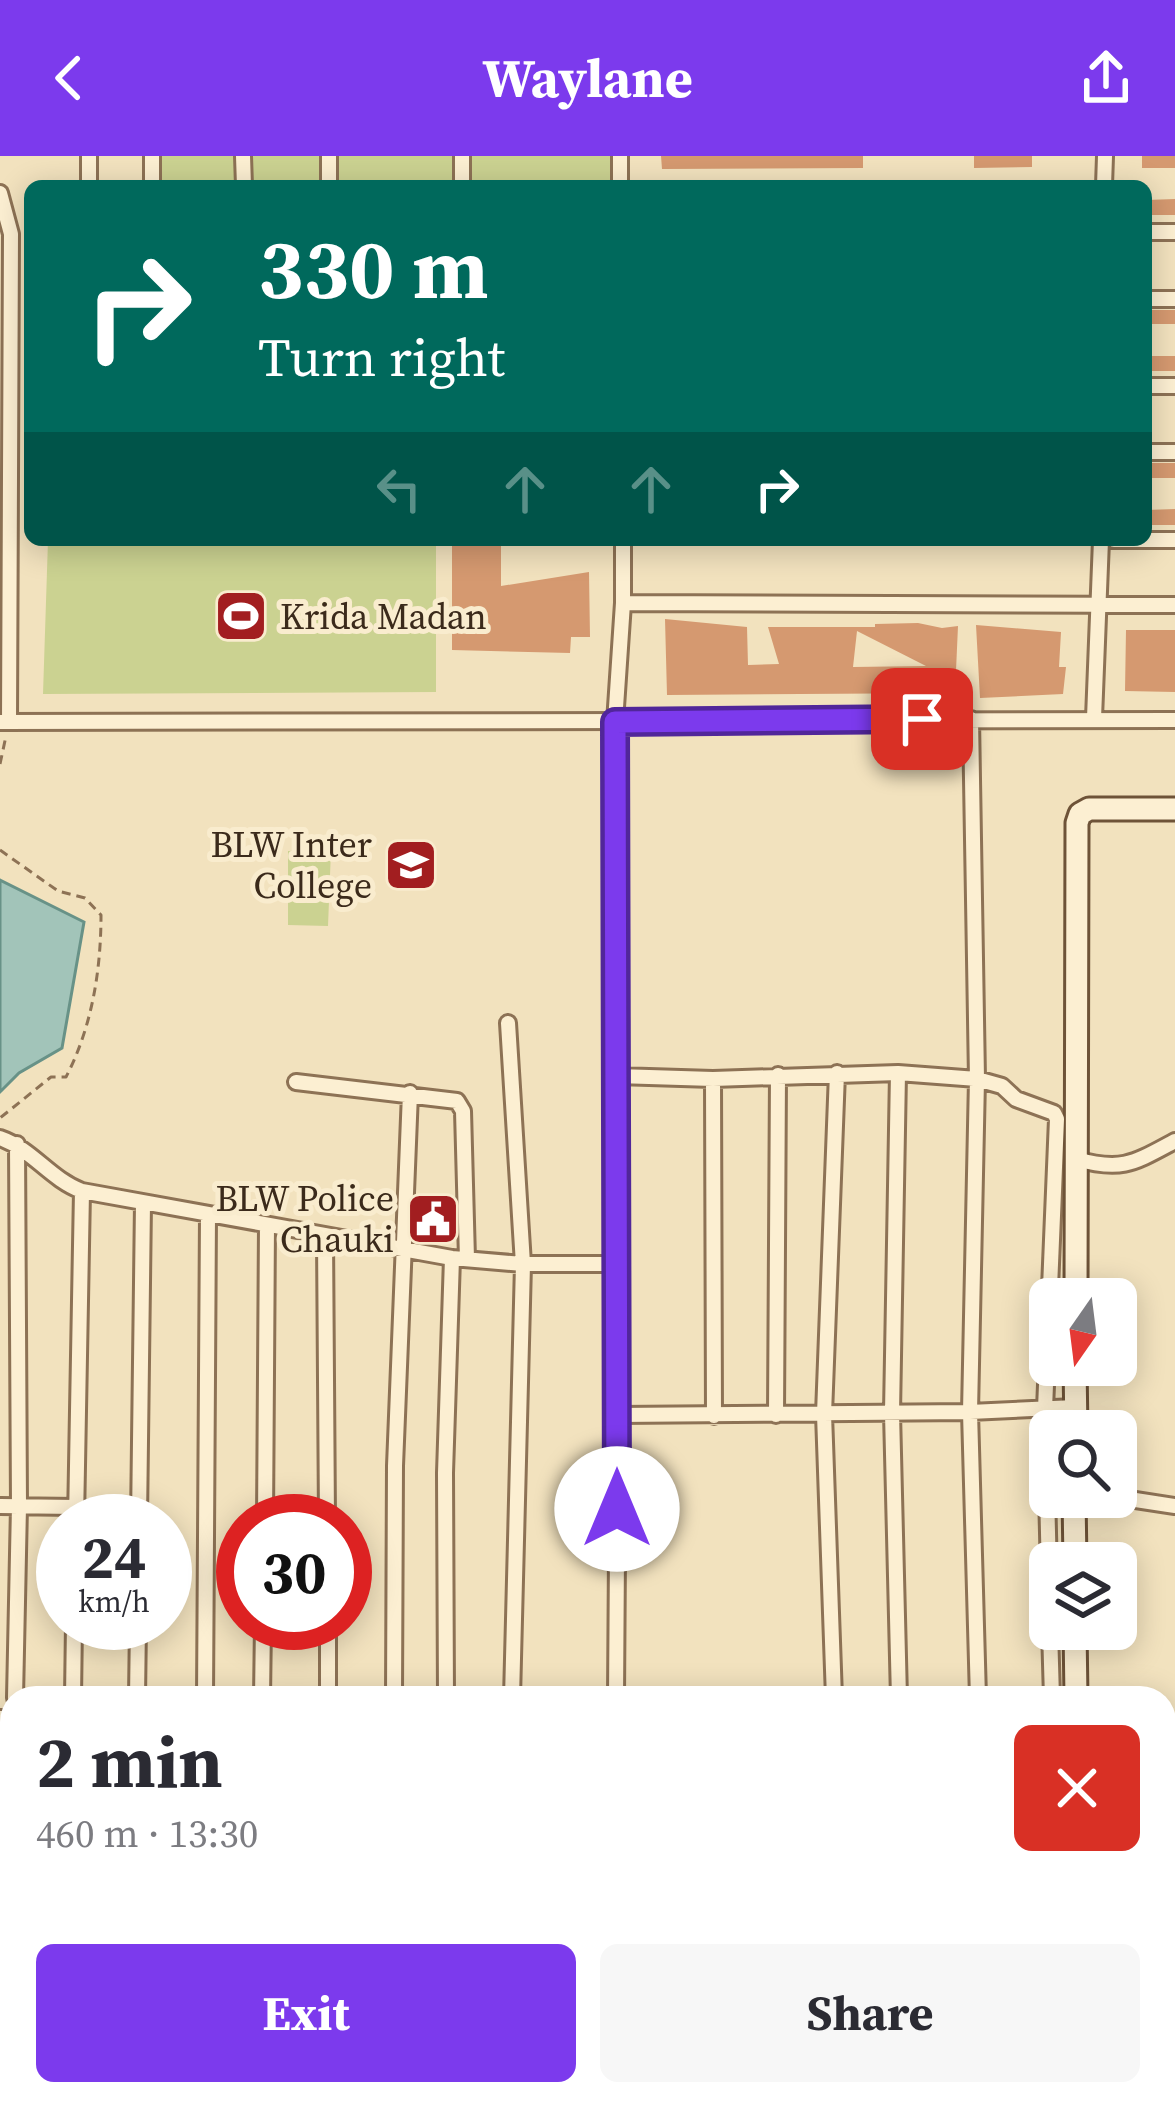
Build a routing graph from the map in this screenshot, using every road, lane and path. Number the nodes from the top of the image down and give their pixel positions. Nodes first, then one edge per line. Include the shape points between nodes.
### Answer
1 (0, 193) edge
2 (622, 546) edge
3 (1101, 546) edge
4 (623, 603) junction
5 (1098, 604) junction
6 (1175, 604) edge
7 (1094, 718) junction
8 (970, 719) junction
9 (1175, 720) edge
10 (4, 722) edge
11 (615, 722) junction
12 (0, 764) edge
13 (1175, 809) edge
14 (0, 850) edge
15 (508, 1024) dead end
16 (838, 1072) junction
17 (898, 1073) junction
18 (778, 1075) junction
19 (617, 1076) junction
20 (712, 1078) junction
21 (977, 1078) junction
22 (296, 1082) dead end
23 (410, 1093) junction
24 (0, 1118) edge
25 (0, 1138) edge
26 (1175, 1141) edge
27 (16, 1144) junction
28 (1076, 1159) junction
29 (82, 1192) junction
30 (143, 1203) junction
31 (208, 1215) junction
32 (267, 1225) junction
33 (325, 1237) junction
34 (400, 1251) junction
35 (460, 1259) junction
36 (524, 1264) junction
37 (619, 1264) junction
38 (1076, 1278) edge
39 (1076, 1386) edge
40 (1076, 1407) joint
41 (1045, 1409) junction
42 (970, 1412) junction
43 (892, 1413) junction
44 (824, 1414) junction
45 (618, 1415) junction
46 (776, 1415) junction
47 (714, 1416) junction
48 (76, 1494) edge
49 (139, 1494) edge
50 (265, 1494) edge
51 (327, 1494) edge
52 (1137, 1500) edge
53 (0, 1505) edge
54 (20, 1506) junction
55 (1175, 1506) edge
56 (36, 1508) edge
57 (1048, 1542) edge
58 (74, 1650) edge
59 (138, 1650) edge
60 (263, 1650) edge
61 (328, 1650) edge
62 (1051, 1650) edge
63 (1075, 1650) edge
64 (15, 1686) edge
65 (73, 1686) edge
66 (137, 1686) edge
67 (205, 1686) edge
68 (262, 1686) edge
69 (328, 1686) edge
70 (394, 1686) edge
71 (446, 1686) edge
72 (512, 1686) edge
73 (616, 1686) edge
74 (834, 1686) edge
75 (899, 1686) edge
76 (979, 1686) edge
77 (1052, 1686) edge
78 (1076, 1686) edge

1 - 10 street via 11,234
2 - 4 street
3 - 5 street
4 - 5 street
4 - 11 street
5 - 6 street
5 - 7 street
7 - 8 street
7 - 9 street
8 - 11 street
8 - 21 street
10 - 11 street
10 - 12 path
11 - 19 street
13 - 28 street via 1089,809 1076,824
14 - 24 path via 101,914 92,1011 76,1059 67,1077 51,1077
15 - 36 street
16 - 17 street
16 - 18 street
16 - 44 street
17 - 21 street
17 - 43 street
18 - 20 street
18 - 46 street
19 - 20 street
19 - 37 street
20 - 47 street
21 - 41 street via 1057,1119
21 - 42 street
22 - 23 street
23 - 34 street
23 - 35 street via 447,1097 464,1111
25 - 27 street
26 - 28 street via 1129,1166
27 - 29 street
27 - 54 street
28 - 38 street
29 - 30 street
29 - 48 street
30 - 31 street
30 - 49 street
31 - 32 street
31 - 67 street
32 - 33 street
32 - 50 street
33 - 34 street
33 - 51 street
34 - 35 street
34 - 70 street
35 - 36 street
35 - 71 street via 445,1474
36 - 37 street
36 - 72 street
37 - 45 street
39 - 40 street
40 - 41 street
41 - 42 street
41 - 57 street
42 - 43 street
42 - 76 street
43 - 44 street
43 - 75 street
44 - 46 street
44 - 74 street
45 - 47 street
45 - 73 street
46 - 47 street
52 - 55 street
53 - 54 street
54 - 56 street
54 - 64 street
58 - 65 street
59 - 66 street
60 - 68 street
61 - 69 street
62 - 77 street
63 - 78 street

